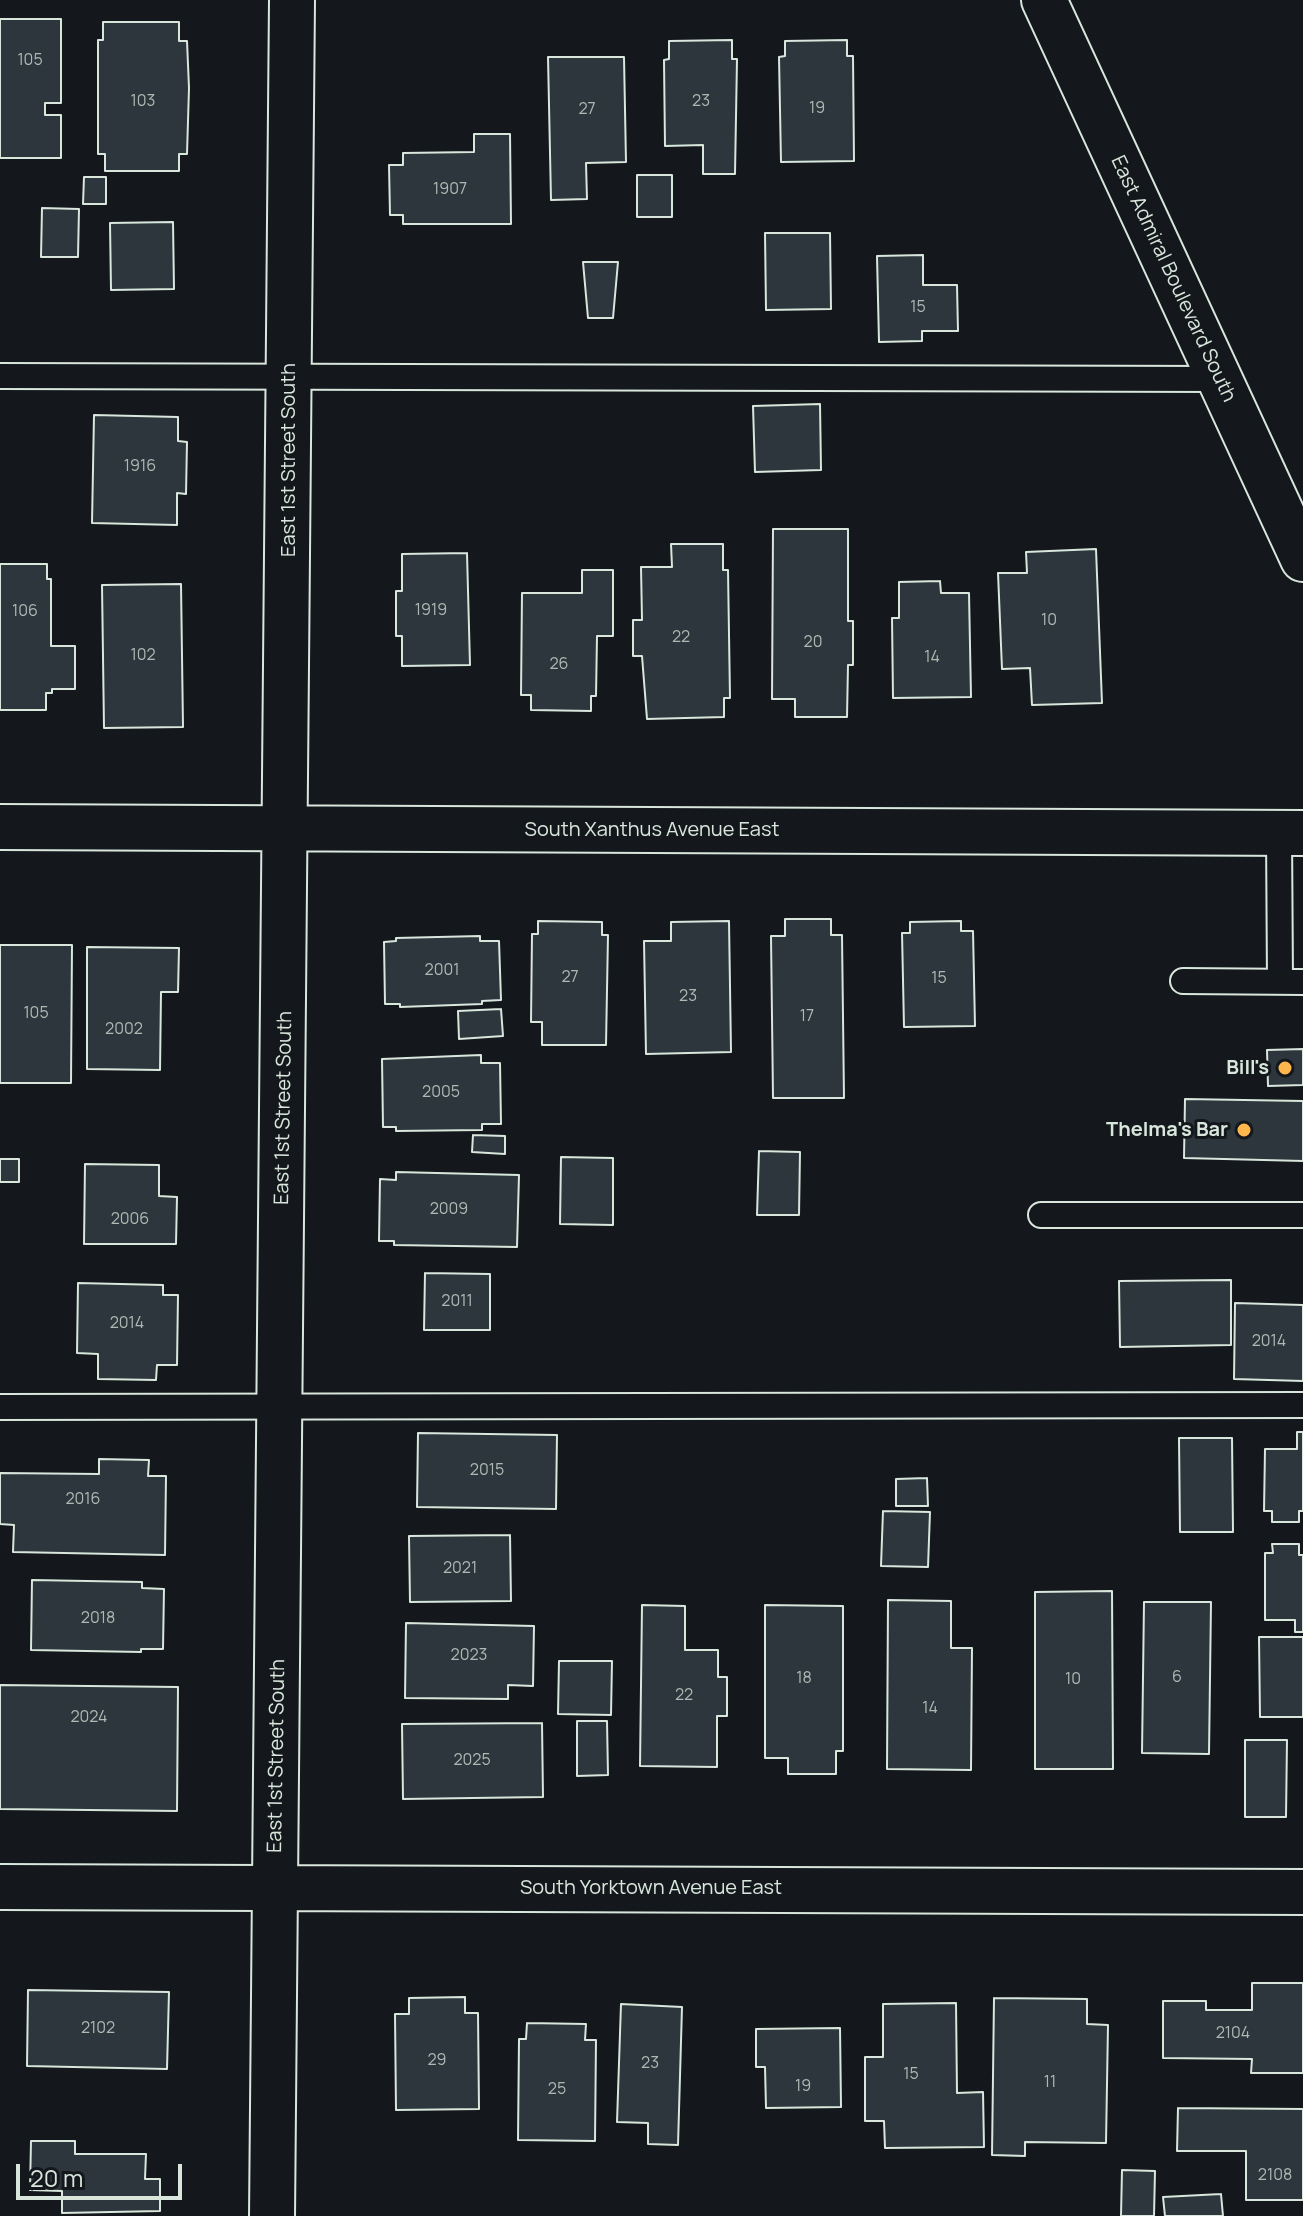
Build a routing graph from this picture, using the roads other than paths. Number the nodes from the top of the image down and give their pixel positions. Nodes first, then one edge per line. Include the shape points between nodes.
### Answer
1 (292, 0) edge
2 (1044, 0) edge
3 (0, 376) edge
4 (290, 376) junction
5 (1219, 379) junction
6 (1303, 559) edge
7 (0, 827) edge
8 (287, 828) junction
9 (1291, 833) edge
10 (1183, 981) dead end
11 (1292, 981) edge
12 (1041, 1215) dead end
13 (1303, 1215) edge
14 (1303, 1405) edge
15 (281, 1406) junction
16 (0, 1407) edge
17 (276, 1886) junction
18 (0, 1887) edge
19 (1303, 1892) edge
20 (272, 2216) edge

1 - 4 street, East 1st Street South
2 - 5 street, East Admiral Boulevard South
3 - 4 lane
4 - 5 lane
4 - 8 street, East 1st Street South
5 - 6 street, East Admiral Boulevard South
7 - 8 street, South Xanthus Avenue East
8 - 9 street, South Xanthus Avenue East
8 - 15 street, East 1st Street South
9 - 11 lane
10 - 11 lane
12 - 13 lane
14 - 15 lane
15 - 16 lane
15 - 17 street, East 1st Street South
17 - 18 street, South Yorktown Avenue East
17 - 19 street, South Yorktown Avenue East
17 - 20 street, East 1st Street South

